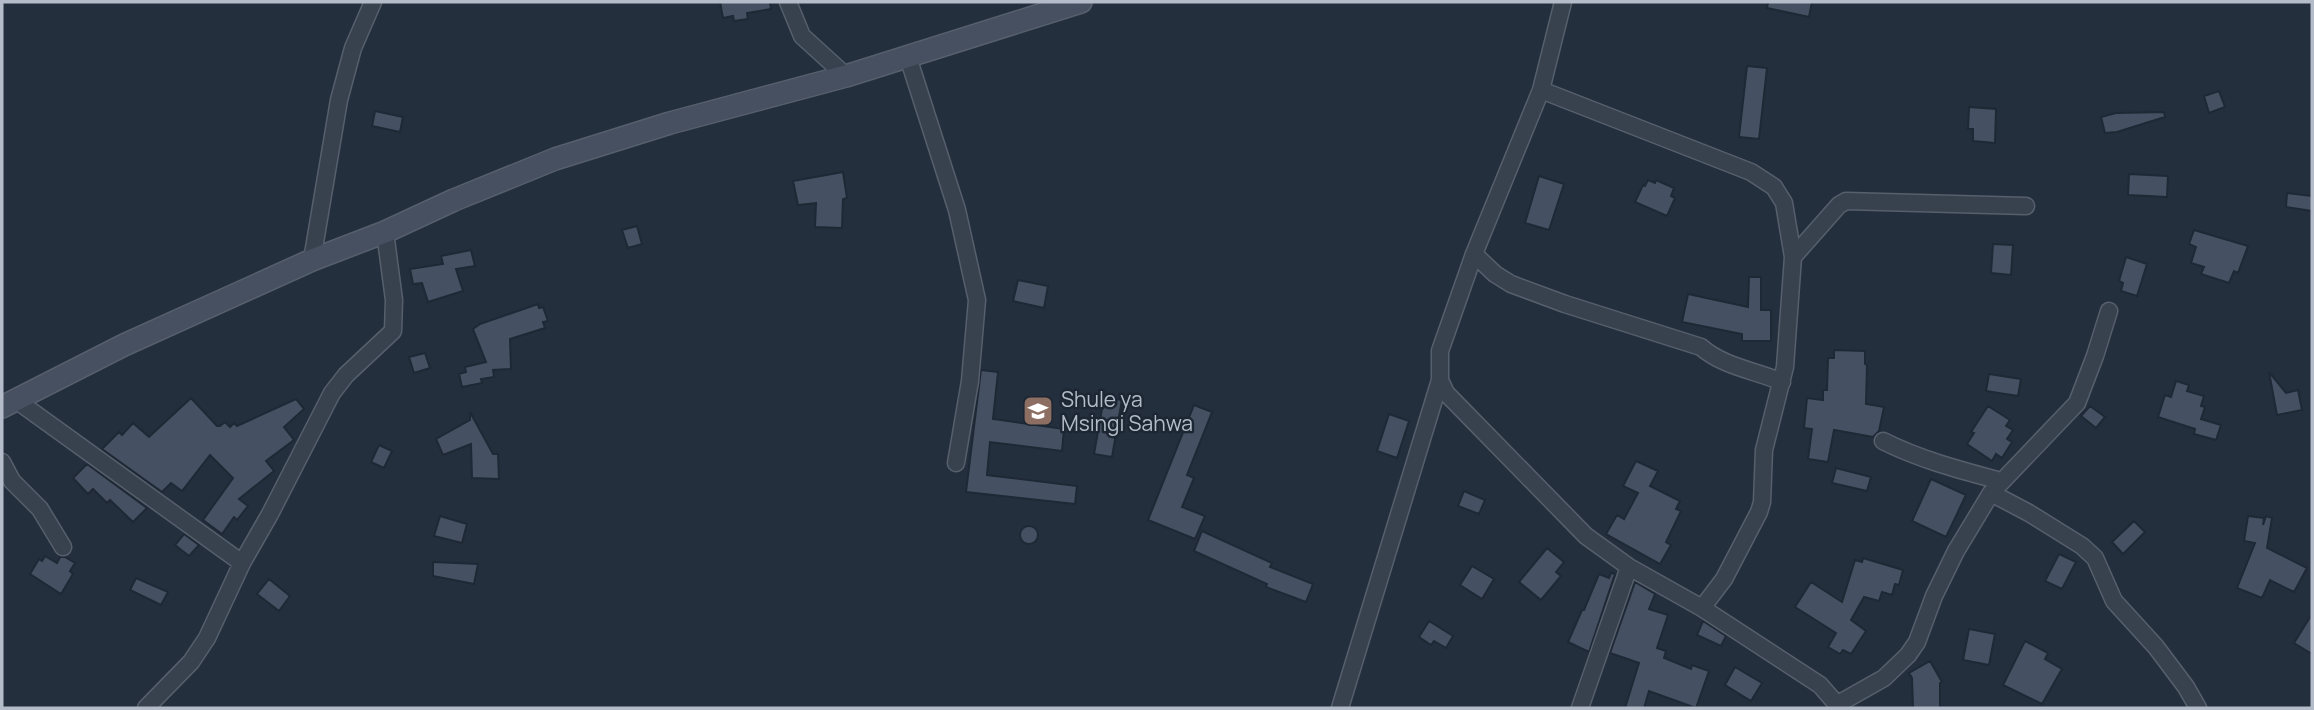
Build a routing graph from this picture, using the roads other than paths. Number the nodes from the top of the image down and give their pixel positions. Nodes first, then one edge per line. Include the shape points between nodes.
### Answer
1 (373, 2) edge
2 (788, 2) edge
3 (1081, 2) edge
4 (1563, 2) edge
5 (908, 57) junction
6 (846, 76) junction
7 (1541, 90) junction
8 (2026, 206) dead end
9 (385, 232) junction
10 (1474, 254) junction
11 (1793, 257) junction
12 (312, 260) junction
13 (2109, 311) dead end
14 (1440, 380) junction
15 (1782, 382) junction
16 (9, 403) edge
17 (1883, 441) dead end
18 (2, 462) edge
19 (956, 463) dead end
20 (1996, 487) junction
21 (63, 547) dead end
22 (242, 563) junction
23 (1629, 567) junction
24 (1702, 608) junction
25 (1835, 705) edge
26 (1582, 707) edge
27 (146, 708) edge
28 (1340, 708) edge
29 (2198, 708) edge

1 - 12 street via 353,48 339,100
2 - 6 street via 802,36
3 - 5 main road
4 - 7 street
5 - 6 main road
5 - 19 street via 957,211 976,300 970,381
6 - 9 main road via 555,159
7 - 10 street
7 - 11 street via 1751,172 1774,187 1784,203
8 - 11 street via 1846,201
9 - 12 main road
9 - 22 street via 393,331 332,393
10 - 14 street via 1440,351
10 - 15 street via 1511,284 1701,346 1714,358
11 - 15 street
12 - 16 main road
13 - 20 street via 2077,403
14 - 23 street via 1446,393 1586,536
14 - 28 street
15 - 24 street via 1763,450 1762,502 1756,522
16 - 22 street
17 - 20 street
18 - 21 street
20 - 25 street via 1956,551 1908,655 1884,678
20 - 29 street via 2095,558 2114,601 2156,647
22 - 27 street via 207,638 191,662
23 - 24 street
23 - 26 street
24 - 25 street via 1820,685

